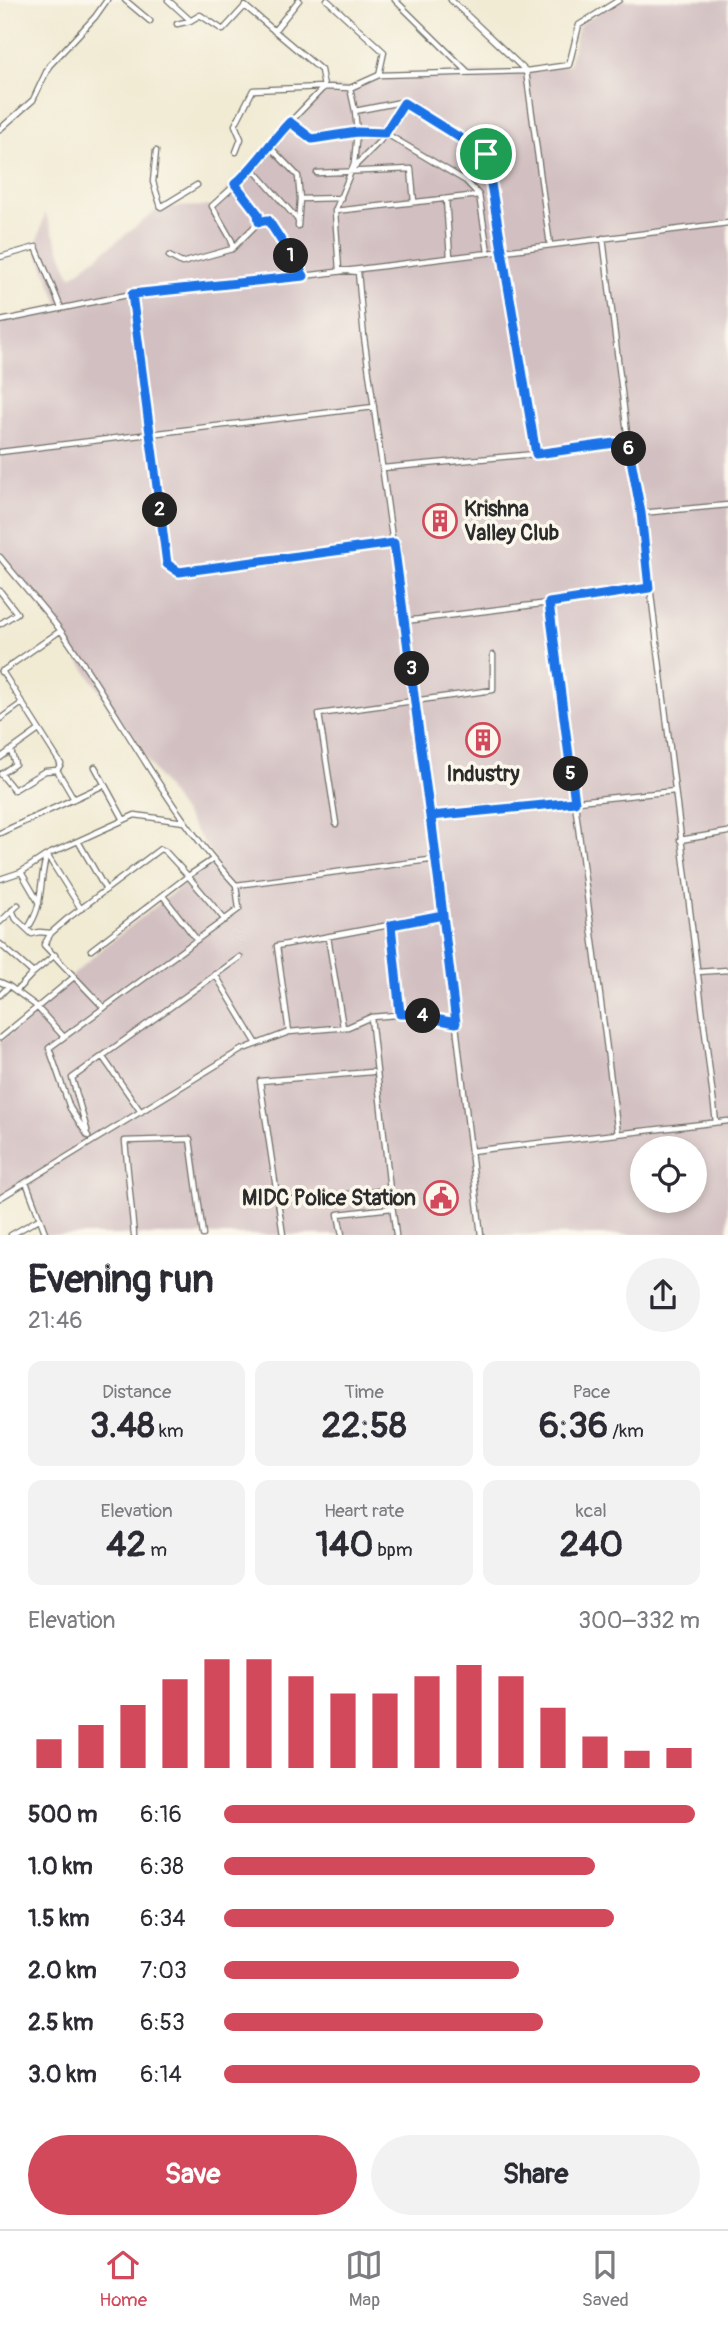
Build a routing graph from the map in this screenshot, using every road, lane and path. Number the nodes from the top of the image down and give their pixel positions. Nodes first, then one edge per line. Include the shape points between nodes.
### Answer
1 (107, 0) edge
2 (125, 0) edge
3 (167, 0) edge
4 (299, 0) edge
5 (327, 0) edge
6 (395, 0) edge
7 (451, 0) edge
8 (619, 0) edge
9 (150, 21) dead end
10 (190, 21) junction
11 (177, 24) dead end
12 (274, 31) junction
13 (526, 71) junction
14 (468, 72) junction
15 (379, 75) junction
16 (324, 87) junction
17 (350, 88) junction
18 (404, 103) junction
19 (355, 111) junction
20 (290, 122) junction
21 (0, 129) edge
22 (357, 132) junction
23 (385, 133) junction
24 (268, 145) junction
25 (156, 151) dead end
26 (236, 152) dead end
27 (253, 169) junction
28 (352, 170) junction
29 (317, 173) dead end
30 (235, 184) junction
31 (197, 185) dead end
32 (479, 195) junction
33 (341, 198) junction
34 (300, 199) junction
35 (446, 199) junction
36 (414, 202) junction
37 (335, 211) junction
38 (298, 219) junction
39 (259, 222) junction
40 (728, 223) edge
41 (298, 226) dead end
42 (603, 239) junction
43 (550, 245) junction
44 (232, 249) junction
45 (503, 250) junction
46 (488, 252) junction
47 (169, 256) dead end
48 (0, 257) edge
49 (450, 257) junction
50 (339, 270) junction
51 (304, 276) junction
52 (132, 294) junction
53 (61, 308) junction
54 (0, 321) edge
55 (374, 407) junction
56 (150, 434) junction
57 (629, 449) junction
58 (0, 452) edge
59 (536, 454) junction
60 (383, 468) junction
61 (728, 505) edge
62 (641, 513) junction
63 (394, 543) junction
64 (0, 557) edge
65 (649, 588) junction
66 (0, 590) edge
67 (549, 603) junction
68 (405, 621) junction
69 (0, 624) edge
70 (60, 631) junction
71 (493, 655) dead end
72 (1, 671) edge
73 (416, 701) junction
74 (22, 703) junction
75 (0, 719) edge
76 (40, 730) junction
77 (11, 751) junction
78 (0, 758) edge
79 (95, 767) dead end
80 (57, 770) junction
81 (0, 774) edge
82 (104, 785) junction
83 (675, 790) junction
84 (74, 799) junction
85 (575, 802) junction
86 (431, 816) junction
87 (124, 820) junction
88 (185, 822) junction
89 (335, 824) dead end
90 (728, 832) edge
91 (0, 833) edge
92 (680, 840) junction
93 (78, 841) junction
94 (47, 855) junction
95 (436, 859) junction
96 (212, 860) junction
97 (21, 872) junction
98 (188, 876) junction
99 (0, 879) edge
100 (236, 885) junction
101 (106, 890) junction
102 (163, 896) junction
103 (39, 903) junction
104 (18, 905) dead end
105 (81, 909) junction
106 (12, 910) junction
107 (443, 915) junction
108 (225, 920) junction
109 (0, 922) edge
110 (391, 925) junction
111 (27, 929) junction
112 (51, 933) junction
113 (328, 937) junction
114 (197, 940) junction
115 (0, 944) edge
116 (91, 950) dead end
117 (55, 955) junction
118 (240, 957) dead end
119 (728, 970) edge
120 (697, 972) junction
121 (33, 973) junction
122 (215, 974) junction
123 (74, 977) junction
124 (0, 982) edge
125 (9, 986) junction
126 (15, 991) junction
127 (0, 995) edge
128 (37, 1006) junction
129 (104, 1008) junction
130 (400, 1014) junction
131 (371, 1017) junction
132 (456, 1023) junction
133 (344, 1027) junction
134 (289, 1032) junction
135 (64, 1037) junction
136 (0, 1038) edge
137 (257, 1044) junction
138 (102, 1056) junction
139 (372, 1072) dead end
140 (141, 1112) junction
141 (728, 1121) edge
142 (716, 1122) junction
143 (618, 1134) junction
144 (88, 1136) junction
145 (91, 1143) junction
146 (471, 1151) junction
147 (26, 1182) junction
148 (390, 1190) junction
149 (0, 1198) edge
150 (277, 1201) junction
151 (392, 1208) junction
152 (39, 1219) junction
153 (11, 1235) edge
154 (46, 1235) edge
155 (134, 1235) edge
156 (202, 1235) edge
157 (283, 1235) edge
158 (342, 1235) edge
159 (396, 1235) edge
160 (481, 1235) edge

1 - 21 street via 49,66 33,100
2 - 9 street
3 - 10 street
4 - 12 street
5 - 15 street via 384,52
6 - 14 street
7 - 13 street
8 - 13 street via 579,25 569,65
10 - 11 street
10 - 12 street via 200,15 223,30 245,6
12 - 16 street via 321,70
13 - 14 street
13 - 43 street
14 - 15 street
15 - 17 street
16 - 17 street
16 - 20 street
16 - 26 street via 253,90 235,125 241,139
17 - 19 street
18 - 19 street
18 - 23 street
18 - 45 street via 486,154
19 - 22 street
20 - 22 street via 312,139
20 - 24 street
22 - 23 street
22 - 28 street
23 - 28 street
23 - 32 street via 466,181
24 - 27 street
24 - 34 street via 299,176
25 - 31 street via 153,181 161,207
27 - 30 street
27 - 38 street
28 - 29 street
28 - 33 street
28 - 36 street via 411,169
30 - 39 street
30 - 44 street via 212,206
32 - 35 street
32 - 46 street
33 - 34 street
33 - 37 street
34 - 38 street
35 - 36 street
35 - 49 street
36 - 37 street
37 - 50 street
38 - 41 street
39 - 44 street
39 - 51 street via 268,220
40 - 42 street
42 - 43 street
42 - 57 street
43 - 45 street
44 - 47 street via 182,263
45 - 46 street
45 - 59 street
46 - 49 street
48 - 53 street via 36,247
49 - 50 street
50 - 51 street
50 - 55 street via 358,272
51 - 52 street
52 - 53 street
52 - 56 street
53 - 54 street
55 - 56 street
55 - 60 street
56 - 58 street
56 - 63 street via 167,564 179,572
57 - 59 street via 615,443
57 - 62 street
59 - 60 street
60 - 63 street
61 - 62 street
62 - 65 street
63 - 68 street
64 - 70 street
65 - 67 street
65 - 83 street
66 - 69 street via 17,613
67 - 68 street
67 - 85 street
68 - 73 street
70 - 72 street
70 - 88 street
71 - 73 street via 493,690
72 - 74 street
73 - 86 street
73 - 89 street via 319,714
74 - 75 street
74 - 76 street
76 - 77 street
76 - 80 street via 61,764
77 - 78 street
77 - 81 street via 15,764
79 - 82 street
80 - 81 street via 45,771 14,790
80 - 84 street
82 - 84 street
82 - 87 street
83 - 85 street
83 - 92 street
84 - 91 street
85 - 86 street
85 - 143 street
86 - 95 street
87 - 88 street via 135,815
87 - 93 street
88 - 96 street
90 - 92 street
92 - 120 street
93 - 94 street
93 - 101 street
94 - 97 street
94 - 103 street
94 - 105 street
95 - 100 street
95 - 107 street
96 - 98 street
96 - 100 street
97 - 99 street
97 - 103 street
98 - 101 street via 160,849
98 - 102 street
98 - 108 street
100 - 108 street via 239,909
101 - 105 street
102 - 114 street
102 - 116 street
103 - 111 street
104 - 106 street
105 - 112 street
106 - 109 street
106 - 111 street
107 - 110 street
107 - 132 street
108 - 114 street
110 - 113 street
110 - 130 street
111 - 112 street via 32,934
112 - 117 street via 44,945
113 - 133 street
113 - 134 street via 277,946
114 - 129 street
115 - 121 street
117 - 121 street
117 - 123 street
118 - 122 street
119 - 120 street
120 - 142 street
121 - 126 street
122 - 137 street
122 - 138 street
123 - 128 street
123 - 129 street
124 - 125 street
125 - 126 street
125 - 127 street
126 - 128 street
128 - 135 street
128 - 136 street
129 - 135 street
130 - 131 street
130 - 132 street
131 - 133 street
131 - 148 street
132 - 146 street
133 - 134 street
134 - 137 street
135 - 144 street via 49,1048 70,1108
137 - 140 street via 241,1049
138 - 140 street
138 - 144 street via 72,1078
139 - 150 street via 260,1081
140 - 145 street
141 - 142 street
142 - 143 street
143 - 146 street
144 - 145 street
145 - 147 street
146 - 160 street
147 - 149 street
147 - 152 street
148 - 150 street
148 - 151 street
150 - 157 street
151 - 158 street via 338,1214
151 - 159 street
152 - 153 street
152 - 154 street
155 - 156 street via 125,1141 190,1139

